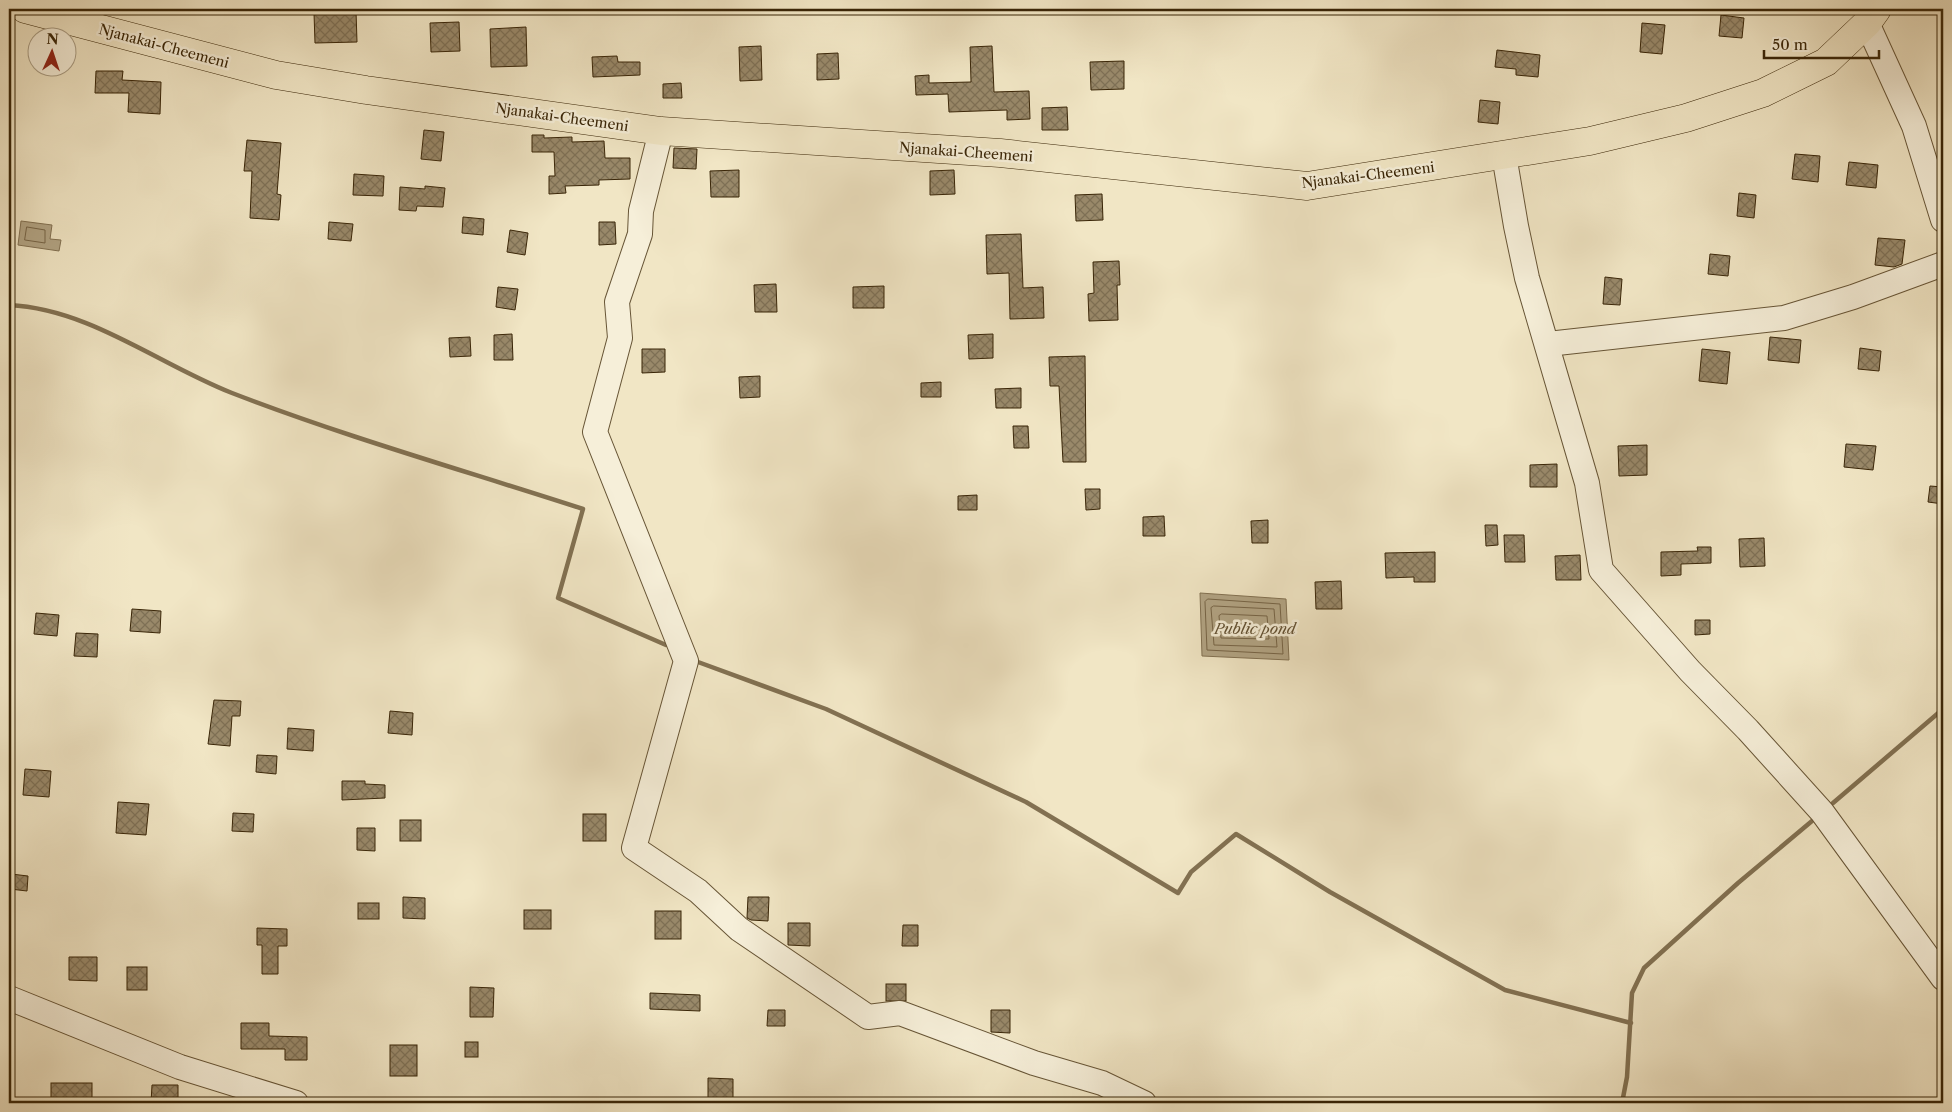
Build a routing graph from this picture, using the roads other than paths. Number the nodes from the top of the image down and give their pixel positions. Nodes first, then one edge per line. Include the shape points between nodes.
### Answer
1 (25, 9) edge
2 (1872, 16) edge
3 (661, 130) junction
4 (1504, 155) junction
5 (1943, 220) edge
6 (1943, 264) edge
7 (1548, 344) junction
8 (1943, 978) edge
9 (9, 998) edge
10 (296, 1103) edge
11 (1144, 1103) edge

1 - 3 main road, Njanakai-Cheemeni via 276,75
2 - 4 main road, Njanakai-Cheemeni via 1826,62 1762,93 1686,118 1590,141
2 - 5 street via 1914,126
3 - 4 main road, Njanakai-Cheemeni via 1000,153 1307,186
3 - 11 street via 641,211 640,234 617,302 620,338 595,432 686,661 634,848 698,891 739,929 868,1017 900,1013 1034,1064 1102,1082
4 - 7 street via 1528,278
6 - 7 street via 1854,297 1784,318
7 - 8 street via 1588,482 1601,570 1690,672 1822,812
9 - 10 street via 180,1067

